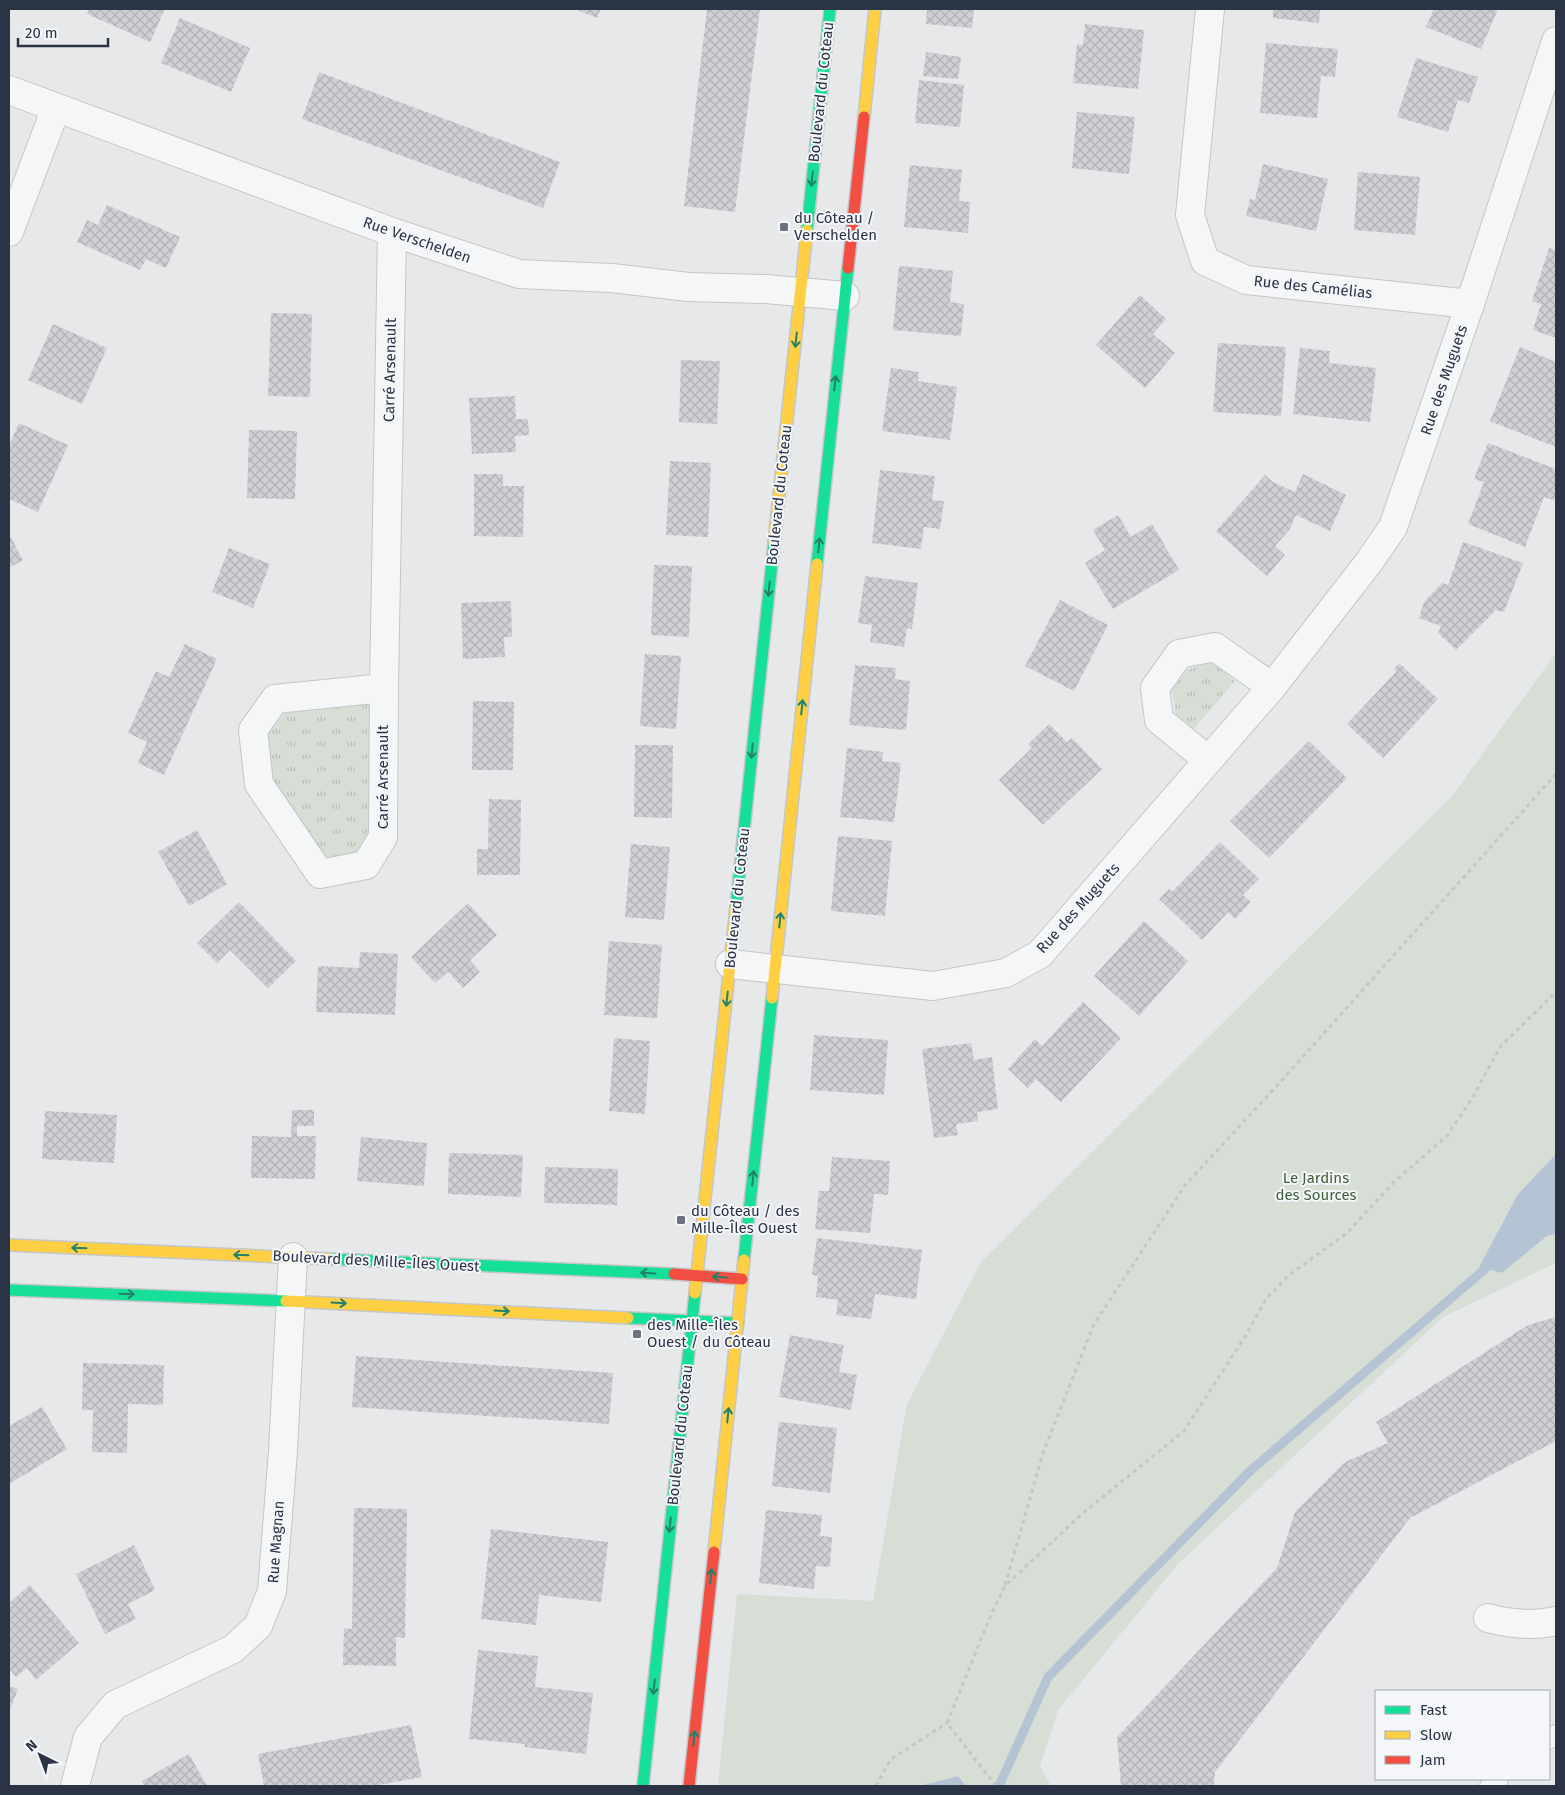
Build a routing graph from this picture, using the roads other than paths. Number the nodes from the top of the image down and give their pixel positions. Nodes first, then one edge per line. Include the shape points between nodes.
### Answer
1 (830, 9) edge
2 (875, 9) edge
3 (1210, 9) edge
4 (1556, 41) edge
5 (9, 90) edge
6 (56, 108) junction
7 (9, 232) edge
8 (392, 232) junction
9 (801, 292) junction
10 (845, 296) junction
11 (1470, 304) junction
12 (1272, 687) junction
13 (384, 688) junction
14 (1208, 760) junction
15 (730, 964) junction
16 (775, 969) junction
17 (9, 1245) edge
18 (293, 1257) junction
19 (697, 1275) junction
20 (742, 1279) junction
21 (9, 1290) edge
22 (291, 1301) junction
23 (692, 1320) junction
24 (738, 1323) junction
25 (1488, 1618) dead end
26 (1556, 1621) edge
27 (75, 1786) edge
28 (643, 1786) edge
29 (689, 1786) edge

1 -> 9 street, Boulevard du Coteau
2 - 10 street
3 - 11 street, Rue des Camélias via 1190,215 1205,261 1246,280
4 - 11 street, Rue des Muguets
5 - 6 street, Rue Verschelden
6 - 7 street
6 - 8 street, Rue Verschelden
8 - 9 street, Rue Verschelden via 519,274
8 - 13 street, Carré Arsenault
9 - 10 street, Rue Verschelden
9 -> 15 street, Boulevard du Coteau
16 -> 10 street
11 - 12 street, Rue des Muguets via 1393,527
12 - 14 street, Rue des Muguets
12 - 14 street via 1215,647 1179,654 1155,688 1159,720
13 - 13 street, Carré Arsenault via 274,699 253,730 259,784 320,874 366,865 383,837
14 - 16 street, Rue des Muguets via 1040,954 1006,973 933,986
15 - 16 street, Rue des Muguets
15 -> 19 street, Boulevard du Coteau
20 -> 16 street
18 -> 17 street, Boulevard des Mille-Îles Ouest
19 -> 18 street, Boulevard des Mille-Îles Ouest
18 - 22 street, Rue Magnan
20 -> 19 street, Boulevard des Mille-Îles Ouest
19 - 23 street, Boulevard du Coteau
20 - 24 street
21 -> 22 street
22 -> 23 street
22 - 27 street, Rue Magnan via 272,1591 258,1626 234,1649 115,1705 88,1737
23 - 24 street
23 -> 28 street, Boulevard du Coteau
29 -> 24 street
25 - 26 street via 1526,1624

